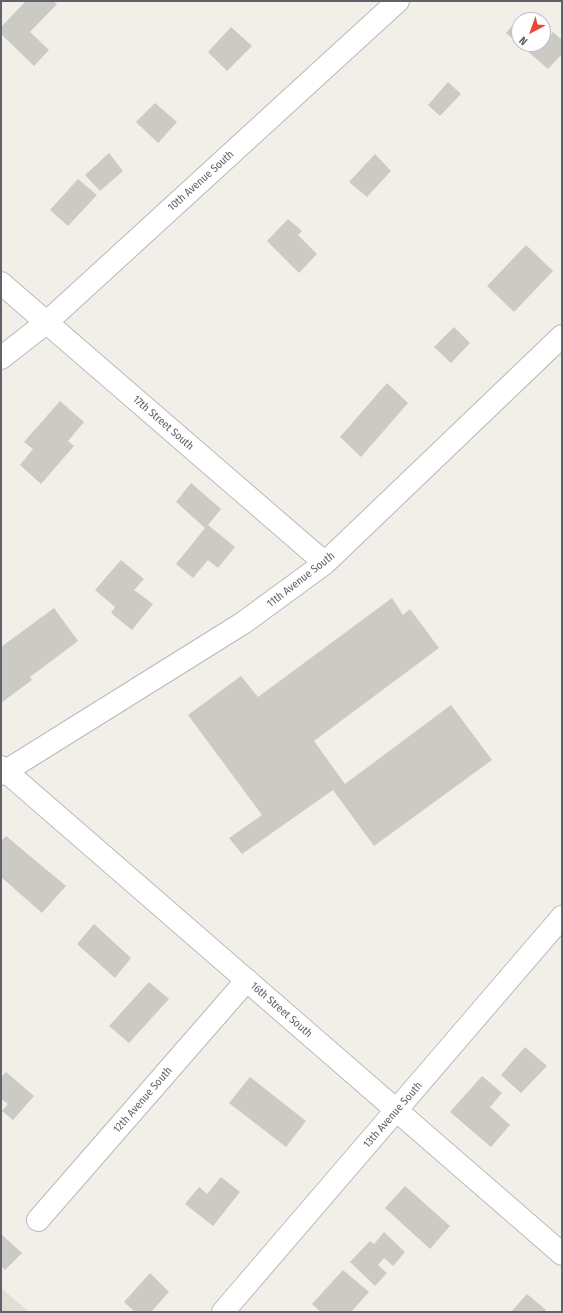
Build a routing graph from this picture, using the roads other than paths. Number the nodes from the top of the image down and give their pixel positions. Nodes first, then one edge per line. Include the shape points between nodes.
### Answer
1 (398, 1) edge
2 (1, 283) edge
3 (46, 322) junction
4 (562, 336) edge
5 (1, 358) edge
6 (325, 563) junction
7 (3, 770) edge
8 (562, 918) edge
9 (247, 980) junction
10 (397, 1110) junction
11 (38, 1220) dead end
12 (562, 1254) edge
13 (223, 1312) edge

1 - 3 street, 10th Avenue South
2 - 3 street, 17th Street South
3 - 5 street, 10th Avenue South
3 - 6 street, 17th Street South
4 - 6 street, 11th Avenue South
6 - 7 street, 11th Avenue South via 243,623
7 - 9 street, 16th Street South
8 - 10 street, 13th Avenue South
9 - 10 street, 16th Street South
9 - 11 street, 12th Avenue South
10 - 12 street, 16th Street South
10 - 13 street, 13th Avenue South

